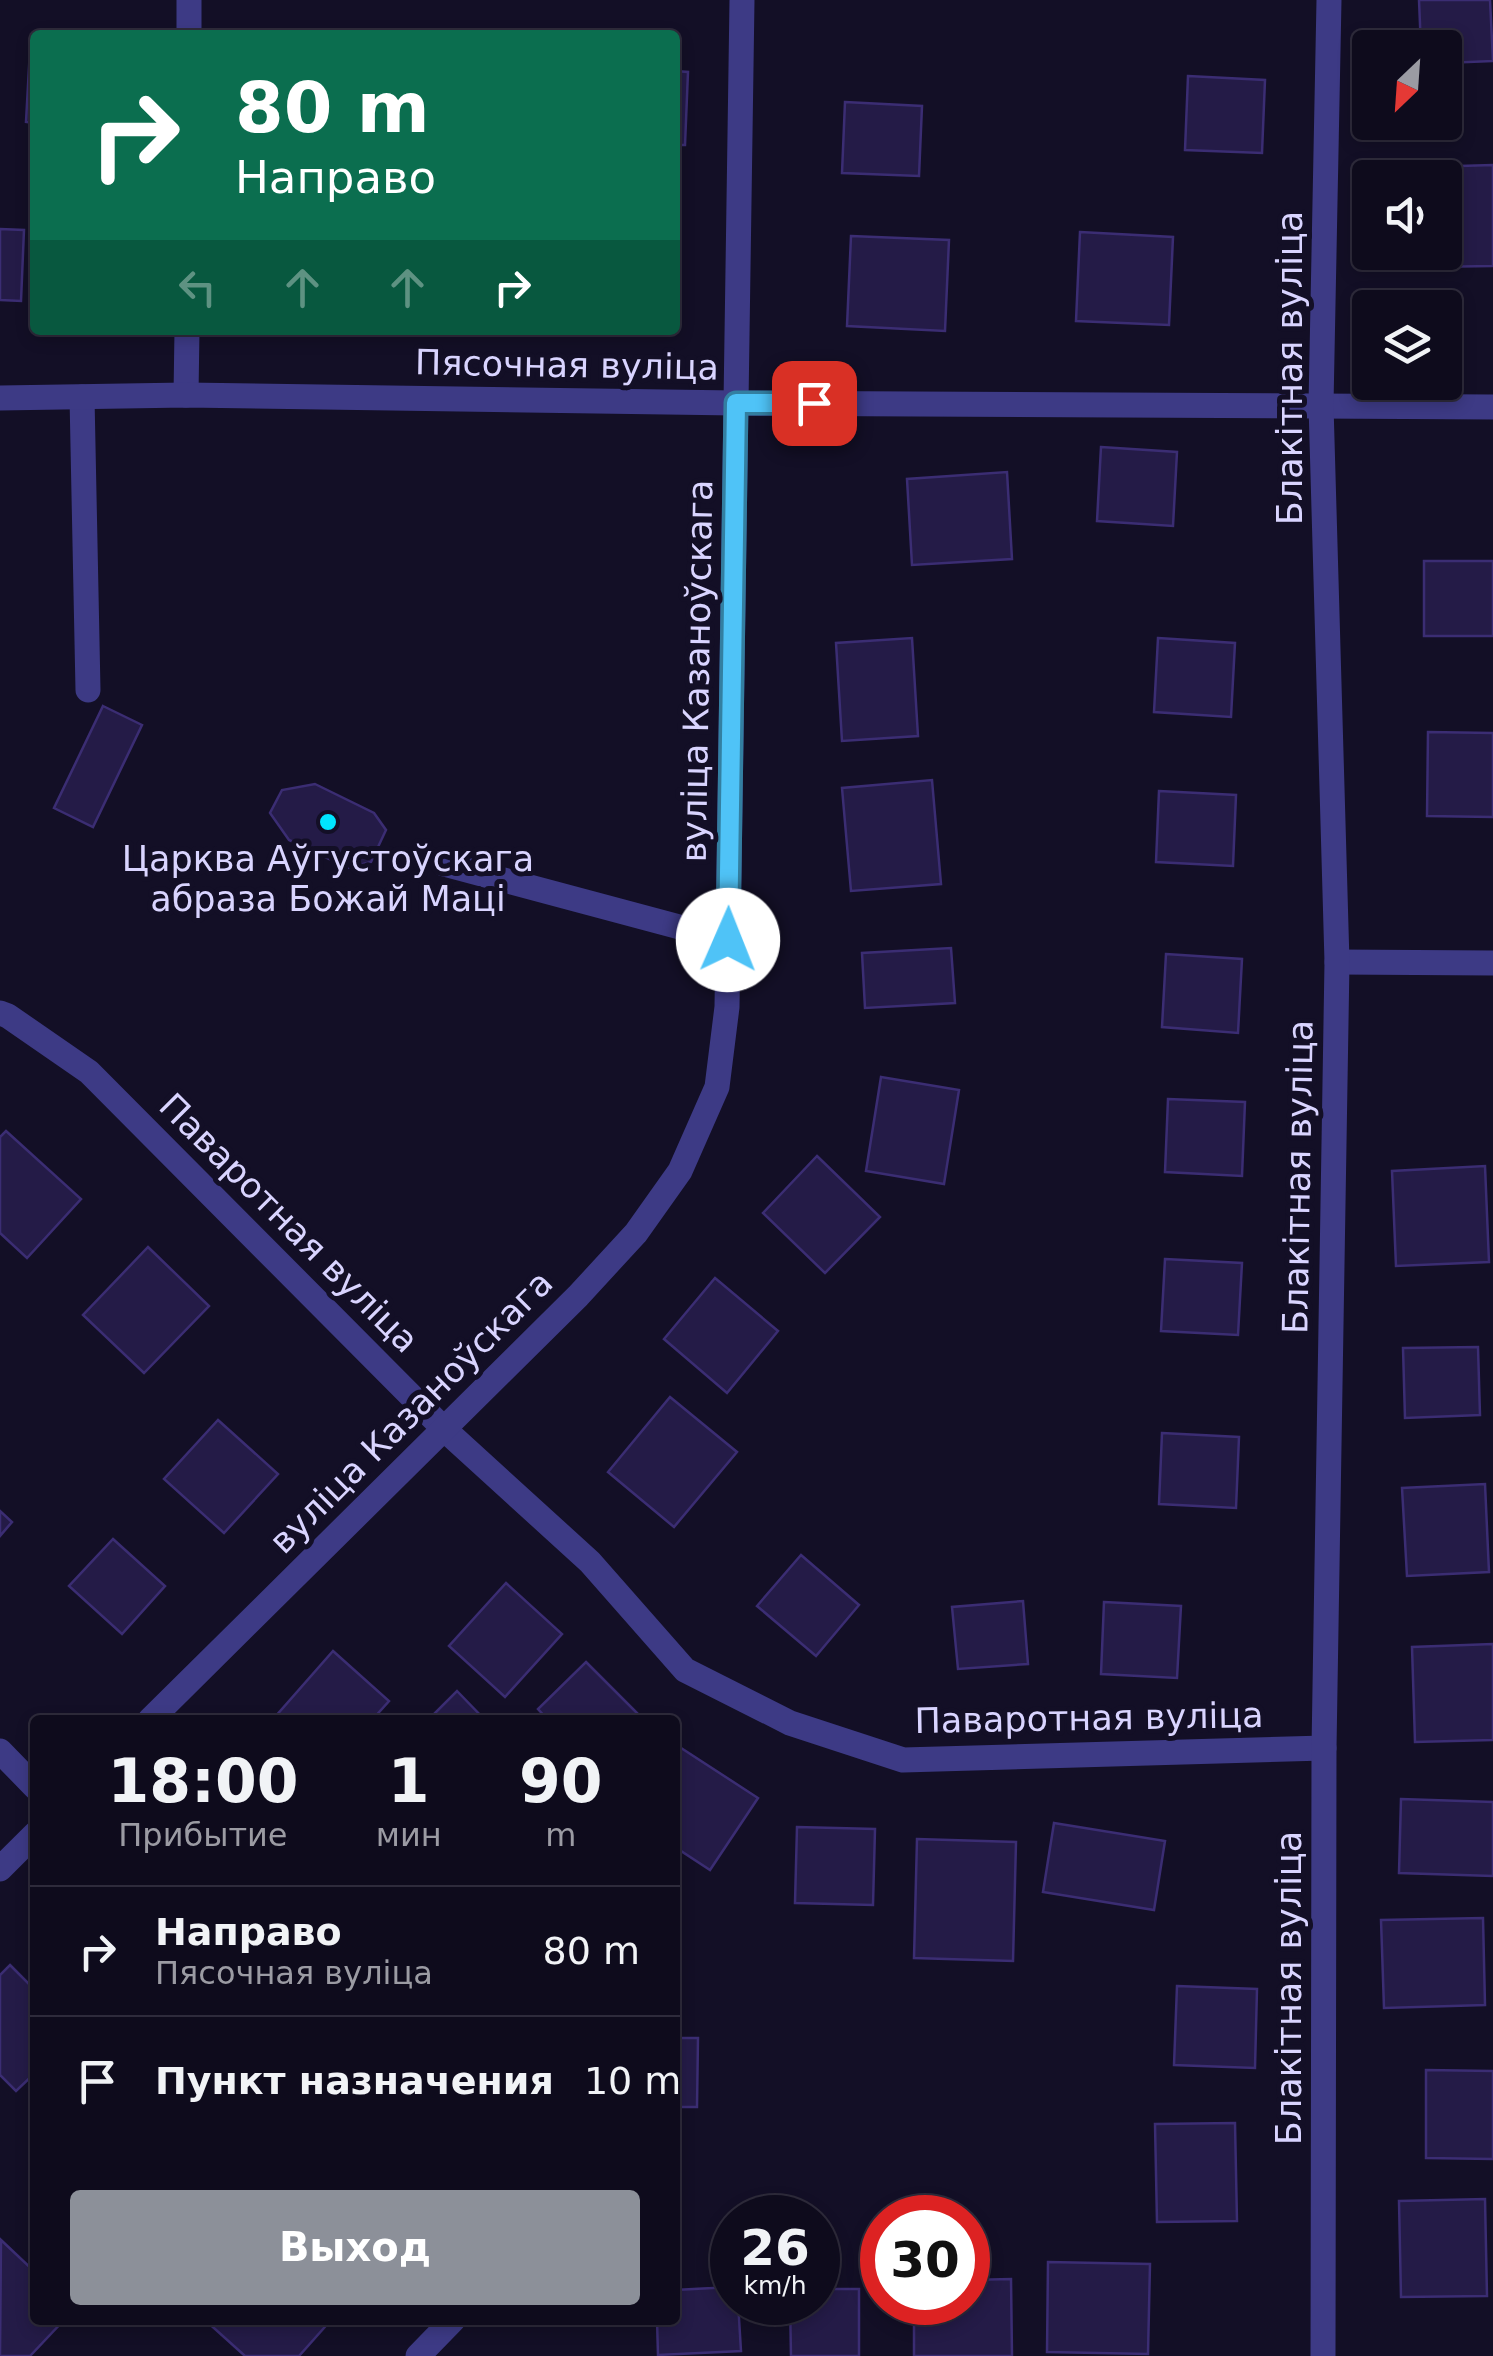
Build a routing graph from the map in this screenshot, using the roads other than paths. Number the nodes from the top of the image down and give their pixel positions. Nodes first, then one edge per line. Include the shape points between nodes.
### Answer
1 (189, 0) edge
2 (742, 0) edge
3 (1328, 0) edge
4 (189, 30) edge
5 (186, 335) edge
6 (186, 395) junction
7 (82, 397) junction
8 (0, 398) edge
9 (736, 403) junction
10 (1321, 405) junction
11 (1493, 407) edge
12 (88, 690) dead end
13 (444, 864) dead end
14 (728, 940) junction
15 (1337, 962) junction
16 (1493, 963) edge
17 (0, 1013) edge
18 (444, 1429) junction
19 (155, 1715) edge
20 (1324, 1748) junction
21 (0, 1751) edge
22 (30, 1782) edge
23 (30, 1839) edge
24 (0, 1869) edge
25 (448, 2325) edge
26 (418, 2356) edge
27 (1324, 2356) edge

1 - 4 street
2 - 9 street, вуліца Казаноўскага
3 - 10 street, Блакітная вуліца
5 - 6 street
6 - 7 street, Пясочная вуліца
6 - 9 street, Пясочная вуліца
7 - 8 street, Пясочная вуліца
7 - 12 street
9 - 10 street, Пясочная вуліца
9 - 14 street, вуліца Казаноўскага
10 - 11 street, Пясочная вуліца
10 - 15 street, Блакітная вуліца
13 - 14 street
14 - 18 street, вуліца Казаноўскага via 717,1088 680,1171 636,1233
15 - 16 street
15 - 20 street, Блакітная вуліца
17 - 18 street, Паваротная вуліца via 89,1072
18 - 19 street, вуліца Казаноўскага
18 - 20 street, Паваротная вуліца via 590,1562 685,1670 790,1723 904,1760
20 - 27 street, Блакітная вуліца
21 - 22 street
23 - 24 street
25 - 26 street

